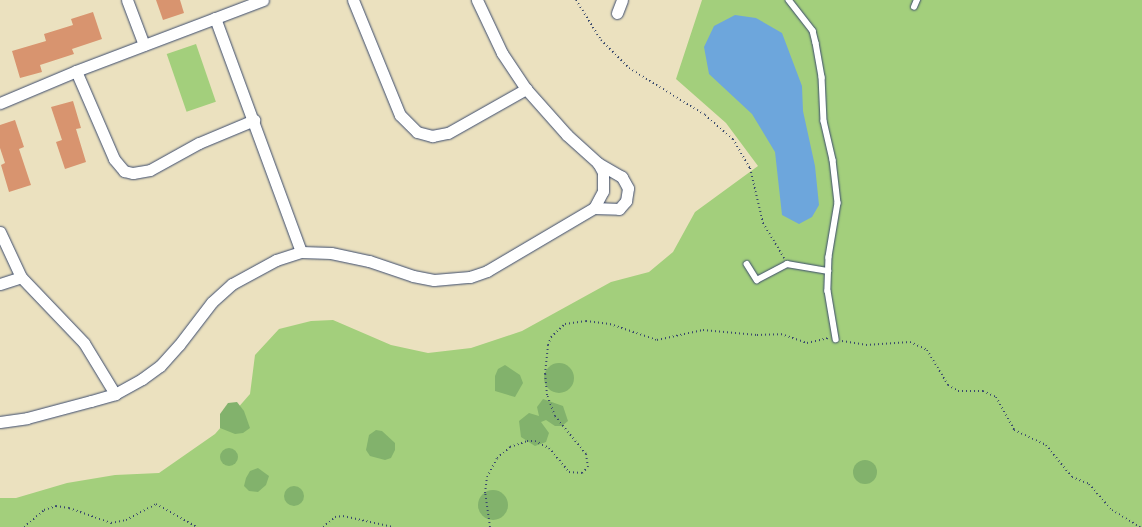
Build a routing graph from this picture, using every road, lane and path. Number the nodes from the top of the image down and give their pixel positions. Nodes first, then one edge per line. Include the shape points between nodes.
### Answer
1 (127, 0) edge
2 (263, 0) edge
3 (353, 0) edge
4 (477, 0) edge
5 (576, 0) edge
6 (622, 0) edge
7 (789, 0) edge
8 (917, 0) edge
9 (914, 7) dead end
10 (617, 13) dead end
11 (215, 18) junction
12 (144, 45) junction
13 (76, 71) junction
14 (526, 90) junction
15 (0, 103) edge
16 (254, 120) junction
17 (598, 163) junction
18 (594, 208) junction
19 (0, 232) edge
20 (301, 252) junction
21 (747, 264) dead end
22 (787, 264) junction
23 (828, 271) junction
24 (21, 277) junction
25 (0, 284) edge
26 (836, 339) junction
27 (115, 394) junction
28 (0, 422) edge
29 (24, 527) edge
30 (197, 527) edge
31 (323, 527) edge
32 (393, 527) edge
33 (490, 527) edge
34 (1140, 527) edge

1 - 12 street
2 - 11 street
3 - 14 street via 400,115 417,132 432,136 448,133
4 - 14 street via 502,53
5 - 22 path via 601,40 629,68 705,114 734,139 750,168 763,223
6 - 10 street
7 - 23 lane via 813,31 822,78 824,121 833,160 838,204
8 - 9 lane
11 - 12 street
11 - 16 street
12 - 13 street
13 - 15 street
13 - 16 street via 114,159 124,171 133,173 150,170 199,143
14 - 17 street via 567,135
16 - 20 street
17 - 18 street via 603,172 604,191
17 - 18 street via 622,176 628,188 626,201 619,209
18 - 20 street via 487,271 470,277 434,280 331,253
19 - 24 street
20 - 27 street via 262,266 232,284 212,302 160,366
21 - 22 lane via 757,280
22 - 23 lane
23 - 26 lane via 828,291
24 - 25 street
24 - 27 street via 84,343
26 - 33 path via 830,337 807,343 781,334 757,335 716,330 690,331 657,340 610,324 586,321 565,324 551,336 548,345 545,370 547,395 555,416 586,454 588,467 582,473 569,472 549,448 535,441 510,447 497,458 487,477 485,493
26 - 34 path via 866,345 900,341 919,345 934,357 948,385 958,390 983,392 996,397 1014,430 1046,444 1072,477 1089,484 1119,516
27 - 28 street via 27,418
29 - 30 path via 44,510 56,506 111,522 126,520 156,504
31 - 32 path via 329,520 343,516

